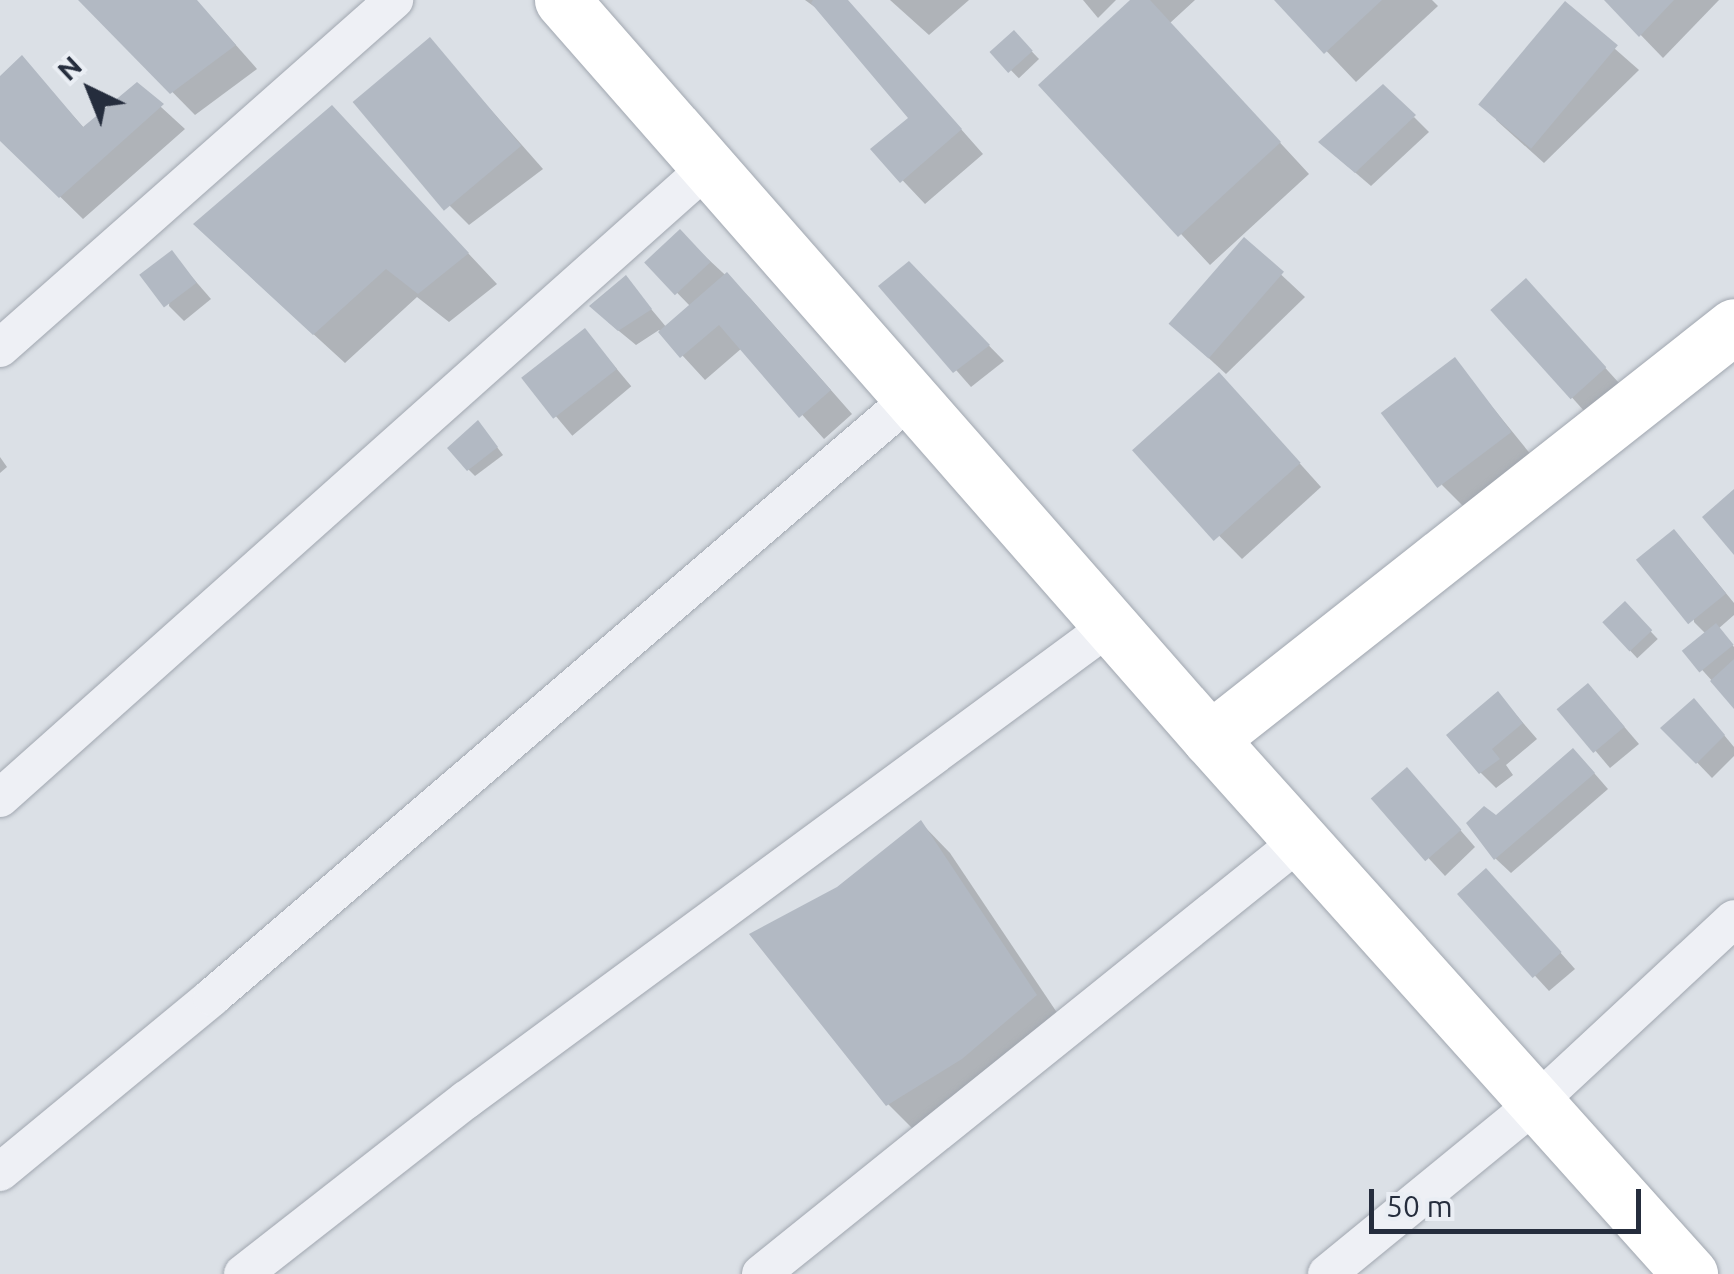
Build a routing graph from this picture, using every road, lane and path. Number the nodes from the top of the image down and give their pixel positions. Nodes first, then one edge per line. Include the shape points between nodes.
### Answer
1 (394, 0) edge
2 (562, 0) edge
3 (708, 166) junction
4 (1734, 326) edge
5 (0, 348) edge
6 (911, 398) junction
7 (1111, 625) junction
8 (1210, 739) junction
9 (0, 798) edge
10 (1301, 840) junction
11 (1734, 919) edge
12 (1536, 1103) junction
13 (0, 1172) edge
14 (243, 1274) edge
15 (761, 1274) edge
16 (1327, 1274) edge
17 (1690, 1274) edge

1 - 5 street
2 - 3 main road
3 - 6 main road
3 - 9 street
4 - 8 main road
6 - 7 main road
6 - 13 street
7 - 8 main road
7 - 14 street via 466,1100
8 - 10 main road
10 - 12 main road
10 - 15 street
11 - 12 street
12 - 16 street
12 - 17 main road

